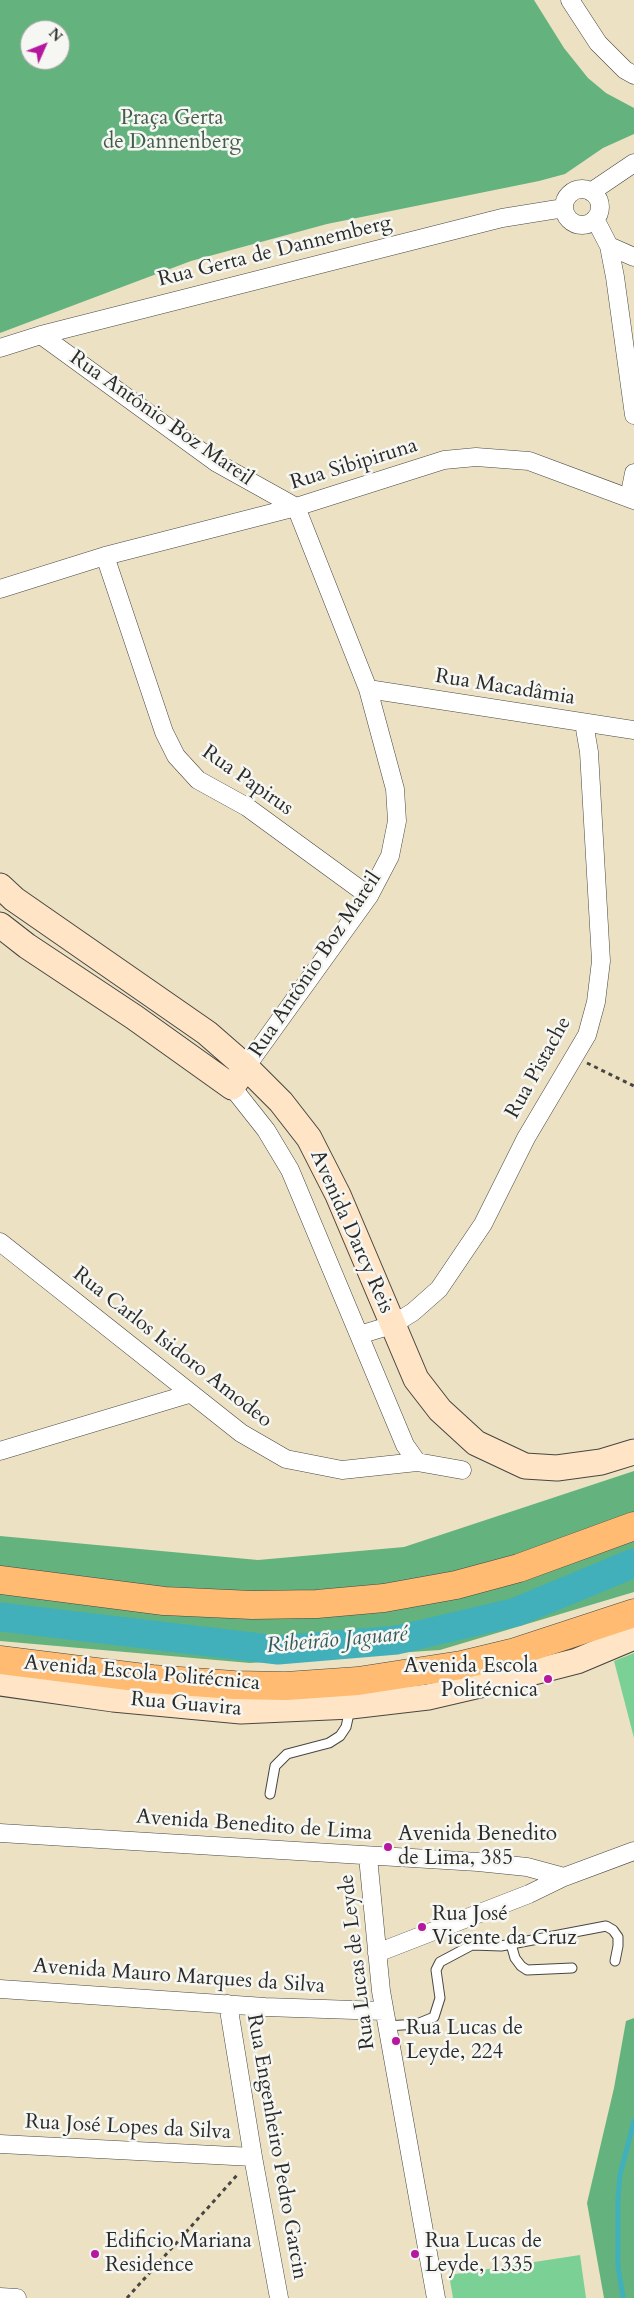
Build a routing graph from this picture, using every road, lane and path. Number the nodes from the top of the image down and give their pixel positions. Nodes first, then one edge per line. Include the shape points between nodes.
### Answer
1 (570, 0) edge
2 (634, 74) edge
3 (634, 162) edge
4 (591, 192) junction
5 (564, 208) junction
6 (594, 219) junction
7 (609, 246) junction
8 (634, 257) edge
9 (40, 334) junction
10 (0, 348) edge
11 (634, 415) edge
12 (634, 474) edge
13 (631, 499) edge
14 (296, 507) junction
15 (106, 556) junction
16 (0, 589) edge
17 (368, 689) junction
18 (584, 723) junction
19 (634, 730) edge
20 (0, 886) edge
21 (369, 896) junction
22 (0, 925) edge
23 (184, 1016) junction
24 (150, 1028) junction
25 (573, 1056) junction
26 (246, 1067) junction
27 (232, 1086) junction
28 (634, 1086) edge
29 (0, 1242) edge
30 (392, 1325) junction
31 (359, 1335) junction
32 (189, 1394) junction
33 (0, 1451) edge
34 (634, 1452) edge
35 (417, 1462) junction
36 (462, 1470) dead end
37 (634, 1526) edge
38 (0, 1580) edge
39 (634, 1613) edge
40 (634, 1637) edge
41 (0, 1660) edge
42 (0, 1683) edge
43 (351, 1706) junction
44 (270, 1794) dead end
45 (0, 1833) edge
46 (634, 1852) edge
47 (368, 1856) junction
48 (564, 1877) junction
49 (511, 1944) junction
50 (377, 1953) junction
51 (615, 1961) dead end
52 (572, 1968) dead end
53 (0, 1989) edge
54 (228, 2004) junction
55 (386, 2019) junction
56 (0, 2144) edge
57 (253, 2157) junction
58 (0, 2297) edge
59 (17, 2298) edge
60 (127, 2298) edge
61 (279, 2298) edge
62 (436, 2298) edge

1 - 2 street via 598,43 625,70
3 - 4 street
4 - 5 street via 582,189 571,192
4 - 6 street via 599,203
5 - 6 street via 568,219 578,225
5 - 9 street, Rua Gerta de Dannemberg via 502,218
6 - 7 street
7 - 8 street
7 - 11 street
9 - 10 street, Rua Gerta de Dannemberg
9 - 14 street, Rua Antônio Boz Mareil via 217,463
12 - 13 street
13 - 14 street, Rua Sibipiruna via 529,461 476,457 444,460
14 - 15 street, Rua Sibipiruna
14 - 17 street, Rua Antônio Boz Mareil
15 - 16 street, Rua Sibipiruna
15 - 21 street, Rua Papirus via 164,732 176,756 198,780 247,808
17 - 18 street, Rua Macadâmia
17 - 21 street, Rua Antônio Boz Mareil via 395,789 397,821 390,856
18 - 19 street, Rua Macadâmia
18 - 25 street, Rua Pistache via 589,752 601,961 596,1002 587,1035
20 - 23 street, Avenida Darcy Reis via 14,899
21 - 26 street, Rua Antônio Boz Mareil
22 - 24 street, Avenida Darcy Reis
23 - 24 street via 170,1027
23 - 26 street, Avenida Darcy Reis
24 - 27 street, Avenida Darcy Reis
25 - 28 path
25 - 30 street, Rua Pistache via 526,1138 483,1224 439,1288 413,1312
26 - 27 street, Rua Antônio Boz Mareil
26 - 30 street, Avenida Darcy Reis via 281,1102 309,1138 338,1195
27 - 31 street, Avenida Darcy Reis via 266,1130 290,1170
29 - 32 street, Rua Carlos Isidoro Amodeo
30 - 31 street, Rua Pistache
30 - 34 street, Avenida Darcy Reis via 416,1379 440,1410 476,1443 525,1466 557,1468 602,1462
31 - 35 street, Avenida Darcy Reis via 397,1428
32 - 33 street
32 - 35 street, Rua Carlos Isidoro Amodeo via 241,1433 286,1459 342,1470
35 - 36 street
37 - 38 highway via 518,1568 456,1585 384,1598 317,1604 164,1602
39 - 41 highway, Avenida Escola Politécnica via 515,1652 461,1665 358,1681 286,1686 234,1685 152,1679
40 - 43 street, Rua Guavira via 577,1661 514,1677 428,1697
42 - 43 street, Rua Guavira via 114,1699 240,1711
43 - 44 lane via 340,1736 329,1743 287,1754 275,1766
45 - 47 street, Avenida Benedito de Lima
46 - 48 street
47 - 48 street, Avenida Benedito de Lima via 519,1866
47 - 50 street, Rua Lucas de Leyde
48 - 50 street via 529,1894
49 - 51 lane via 606,1926 618,1938
49 - 52 lane via 515,1958 528,1970
49 - 55 lane via 472,1945 440,1962 436,1970 440,1998 434,2017 417,2024
50 - 55 street, Rua Lucas de Leyde
53 - 54 street, Avenida Mauro Marques da Silva
54 - 55 street, Avenida Mauro Marques da Silva
54 - 57 street, Rua Engenheiro Pedro Garcin
55 - 62 street, Rua Lucas de Leyde
56 - 57 street, Rua José Lopes da Silva
57 - 60 path
57 - 61 street, Rua Engenheiro Pedro Garcin
58 - 59 street

